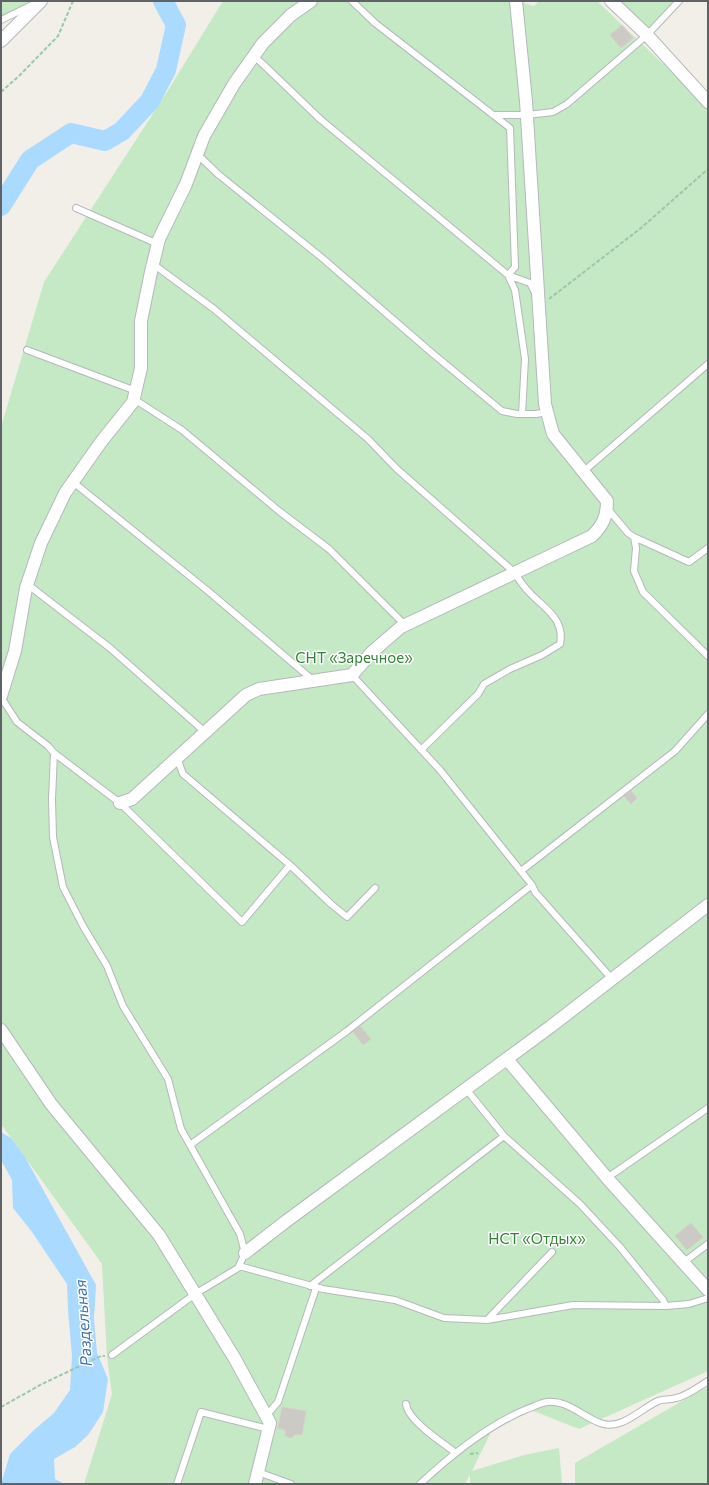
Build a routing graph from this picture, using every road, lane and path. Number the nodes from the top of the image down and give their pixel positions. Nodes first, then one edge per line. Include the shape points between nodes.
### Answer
1 (40, 1) edge
2 (73, 1) edge
3 (311, 1) edge
4 (352, 1) edge
5 (516, 1) edge
6 (611, 1) edge
7 (678, 1) edge
8 (1, 20) edge
9 (647, 35) junction
10 (1, 41) edge
11 (254, 56) junction
12 (1, 92) edge
13 (708, 102) edge
14 (493, 114) junction
15 (527, 115) junction
16 (197, 154) junction
17 (708, 169) edge
18 (76, 208) dead end
19 (158, 244) junction
20 (152, 264) junction
21 (508, 275) junction
22 (539, 303) junction
23 (28, 350) dead end
24 (708, 364) edge
25 (135, 395) junction
26 (547, 412) junction
27 (522, 414) junction
28 (584, 471) junction
29 (73, 482) junction
30 (607, 508) junction
31 (634, 537) junction
32 (708, 548) edge
33 (515, 573) junction
34 (27, 584) junction
35 (405, 625) junction
36 (708, 656) edge
37 (352, 675) junction
38 (314, 681) junction
39 (1, 696) edge
40 (708, 714) edge
41 (205, 732) junction
42 (421, 750) junction
43 (54, 753) junction
44 (177, 758) junction
45 (120, 803) junction
46 (290, 865) junction
47 (521, 871) junction
48 (532, 885) junction
49 (375, 888) dead end
50 (708, 905) edge
51 (612, 979) junction
52 (1, 1030) edge
53 (506, 1060) junction
54 (466, 1089) junction
55 (708, 1108) edge
56 (504, 1136) junction
57 (190, 1145) junction
58 (607, 1178) junction
59 (708, 1244) edge
60 (552, 1252) dead end
61 (245, 1253) junction
62 (684, 1262) junction
63 (239, 1266) junction
64 (313, 1287) junction
65 (708, 1290) edge
66 (195, 1294) junction
67 (708, 1298) edge
68 (666, 1306) junction
69 (487, 1320) junction
70 (112, 1355) dead end
71 (102, 1356) dead end
72 (708, 1381) edge
73 (406, 1404) dead end
74 (1, 1407) edge
75 (266, 1416) junction
76 (268, 1429) junction
77 (456, 1453) junction
78 (258, 1472) junction
79 (177, 1484) edge
80 (255, 1484) edge
81 (291, 1484) edge
82 (420, 1484) edge

1 - 8 lane
1 - 10 street
2 - 12 path via 58,36
3 - 11 street via 291,15 263,43
4 - 14 lane via 375,23
5 - 15 street
6 - 9 street
7 - 9 lane
9 - 13 street
9 - 15 lane via 567,104 553,112
11 - 16 street via 234,84 204,136
11 - 21 lane via 320,119
14 - 15 lane
14 - 21 lane via 510,128 515,267
15 - 22 street
16 - 19 street
16 - 27 lane via 502,411
17 - 22 path via 642,228
18 - 19 lane
19 - 20 street
20 - 25 street via 142,322 142,368
20 - 33 lane via 214,309 339,414
21 - 22 lane via 530,283
21 - 27 lane via 515,290 525,359
22 - 26 street
23 - 25 lane
24 - 28 lane
25 - 29 street via 133,402
25 - 35 lane via 329,549
26 - 27 lane
26 - 28 street via 553,434
28 - 30 street via 607,501
29 - 34 street via 41,543
29 - 38 lane
30 - 31 lane
30 - 33 street via 600,528 592,536
31 - 32 lane via 689,562
31 - 36 lane via 634,571 643,592
33 - 35 street
33 - 42 lane via 529,592 554,615 562,636 560,644 484,684 478,694
34 - 39 street via 15,651
34 - 41 lane via 110,648
35 - 37 street via 372,652
37 - 38 street
37 - 42 lane
38 - 41 street via 259,689 246,695
39 - 43 lane via 17,722
40 - 47 lane via 675,751
41 - 44 street
42 - 47 lane
43 - 45 lane
43 - 57 lane via 53,838 63,887 108,966 123,1006 168,1079 182,1129
44 - 45 street via 132,799
44 - 46 lane via 183,774
45 - 46 lane via 242,922
46 - 49 lane via 347,917
47 - 48 lane
48 - 51 lane via 535,892
48 - 57 lane via 346,1031
50 - 51 street
51 - 53 street
52 - 66 street via 51,1104 159,1235
53 - 54 street
53 - 58 street
54 - 56 lane
54 - 61 street
55 - 58 lane
56 - 64 lane
56 - 68 lane via 580,1204 620,1247
57 - 61 lane via 240,1234
58 - 62 street
59 - 62 lane
60 - 69 lane
61 - 63 lane
62 - 65 street
63 - 64 lane
63 - 66 lane
64 - 69 lane via 395,1300 444,1318
64 - 75 lane via 278,1402
66 - 70 lane
66 - 75 street
67 - 68 lane via 689,1304
68 - 69 lane via 573,1305
71 - 74 path via 42,1384
72 - 77 lane via 677,1398 659,1401 630,1419 612,1425 601,1424 557,1402 546,1402 510,1416
73 - 77 lane via 416,1421
75 - 76 street via 270,1423
76 - 78 street
76 - 79 lane via 201,1412
77 - 82 lane
78 - 80 street
78 - 81 lane

